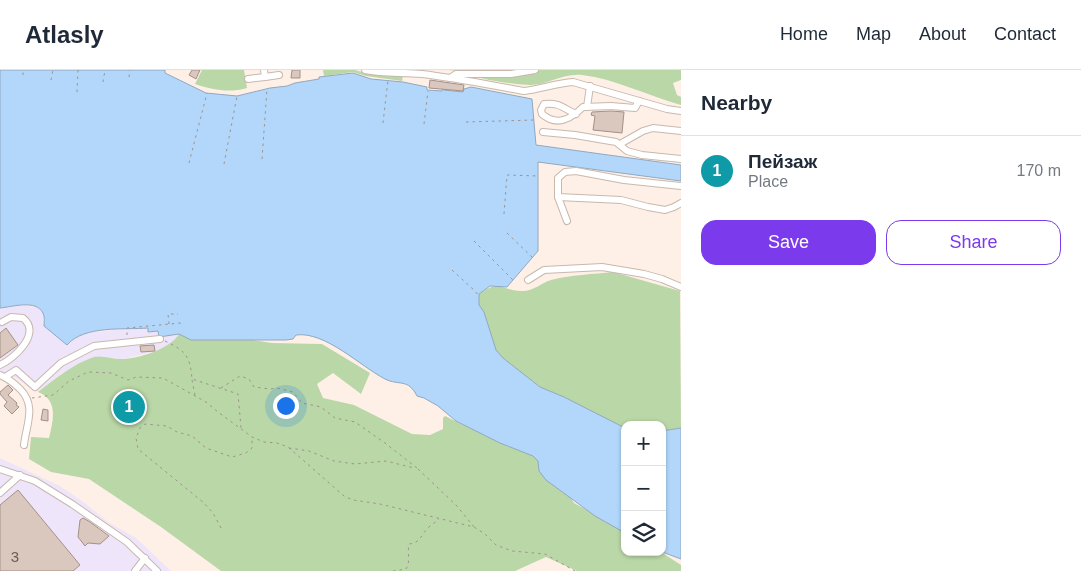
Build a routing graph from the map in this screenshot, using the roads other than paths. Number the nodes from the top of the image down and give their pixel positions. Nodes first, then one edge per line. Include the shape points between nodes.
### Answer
1 (365, 70) edge
2 (535, 70) edge
3 (264, 73) edge
4 (279, 75) dead end
5 (450, 78) junction
6 (248, 80) dead end
7 (590, 86) junction
8 (639, 101) junction
9 (587, 107) junction
10 (681, 111) edge
11 (576, 114) junction
12 (681, 131) edge
13 (542, 132) dead end
14 (620, 144) junction
15 (681, 159) edge
16 (681, 186) edge
17 (558, 197) junction
18 (681, 203) edge
19 (568, 221) dead end
20 (528, 280) dead end
21 (681, 288) edge
22 (2, 322) dead end
23 (160, 339) road end
24 (0, 365) edge
25 (2, 376) edge
26 (24, 446) dead end
27 (0, 468) edge
28 (20, 475) junction
29 (0, 493) edge
30 (145, 558) junction
31 (135, 571) edge
32 (157, 571) edge

1 - 5 street
2 - 5 street via 511,74 456,74
3 - 4 street
3 - 6 street
5 - 7 street via 524,91 573,82
7 - 8 street
7 - 9 street
8 - 9 street via 635,108
8 - 10 street
9 - 11 street
11 - 11 street via 558,121 546,118 541,110 544,104 552,104 567,107
12 - 14 street via 643,130
13 - 14 street
14 - 15 street via 627,151 642,155
16 - 17 street via 576,171 565,172 558,178
17 - 18 street via 621,200 665,210
17 - 19 street
20 - 21 street via 544,270 602,267 644,274
22 - 24 street via 23,318 30,325 30,330 27,341 12,358
23 - 25 street via 94,346 61,363 35,387 16,370
25 - 26 street via 18,387 28,400 30,415
27 - 28 street
28 - 29 street
28 - 30 street via 72,504
30 - 31 street
30 - 32 street

